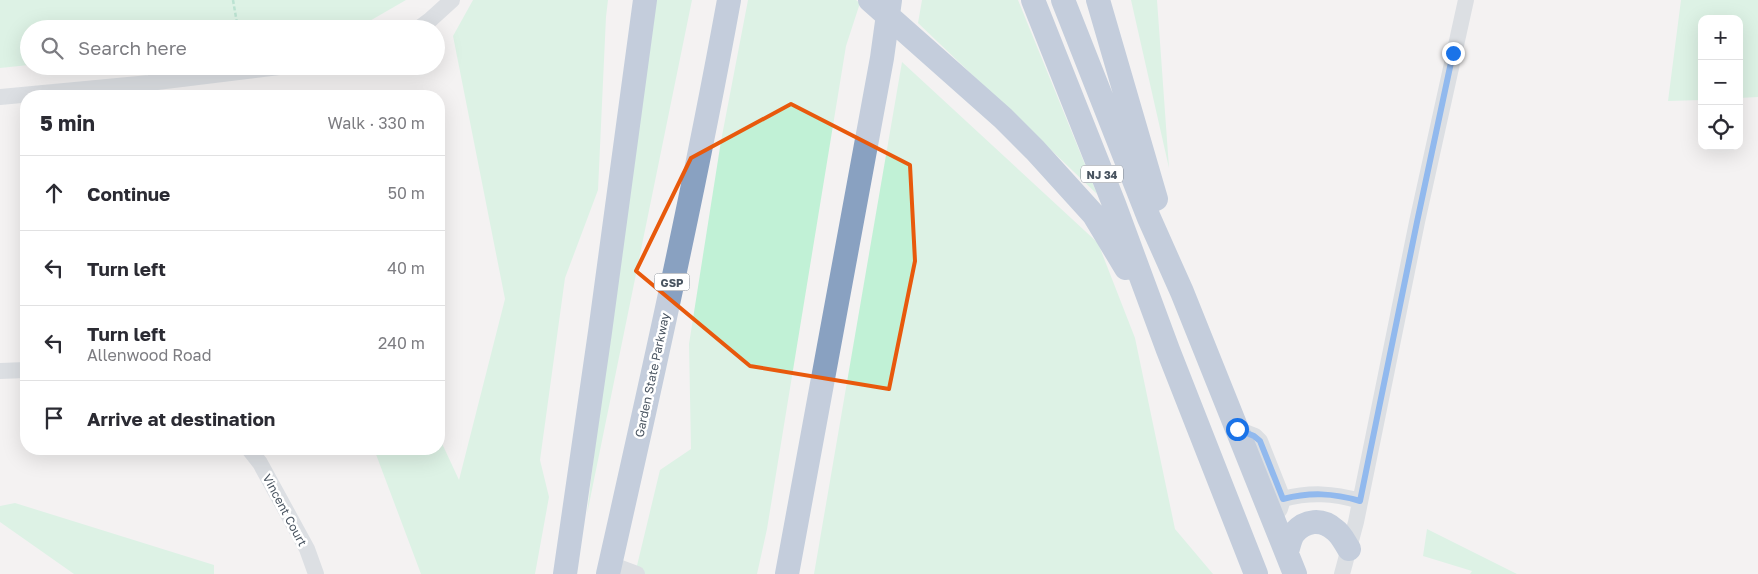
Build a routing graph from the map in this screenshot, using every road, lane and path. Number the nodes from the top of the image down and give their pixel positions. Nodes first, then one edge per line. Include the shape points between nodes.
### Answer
1 (233, 0) edge
2 (452, 0) edge
3 (645, 0) edge
4 (729, 0) edge
5 (870, 0) edge
6 (890, 0) edge
7 (1033, 0) edge
8 (1063, 0) edge
9 (1098, 0) edge
10 (1466, 0) edge
11 (236, 20) edge
12 (430, 20) edge
13 (214, 75) edge
14 (74, 90) edge
15 (20, 95) edge
16 (0, 97) edge
17 (1182, 292) junction
18 (1168, 350) junction
19 (20, 370) edge
20 (0, 371) edge
21 (254, 455) edge
22 (1360, 501) junction
23 (1278, 508) junction
24 (1349, 549) junction
25 (1287, 552) junction
26 (609, 569) edge
27 (316, 574) edge
28 (565, 574) edge
29 (637, 574) edge
30 (787, 574) edge
31 (1256, 574) edge
32 (1295, 574) edge
33 (1342, 574) edge

1 - 11 path
2 - 12 street
3 - 28 highway
4 - 26 highway, Garden State Parkway / GSP via 662,332
5 - 18 highway via 1003,118 1084,203 1120,256
6 - 30 highway
7 - 18 highway, NJ 34
8 - 17 highway, NJ 34 via 1149,218
9 - 17 highway
10 - 22 street
13 - 14 street
15 - 16 street
17 - 23 highway via 1237,429
18 - 31 highway, NJ 34
19 - 20 street
21 - 27 street, Vincent Court via 307,549
22 - 23 street via 1344,496 1301,494
22 - 24 street
23 - 25 highway
24 - 25 highway via 1336,530 1318,522 1304,524 1293,534
24 - 33 street
25 - 32 highway
26 - 29 street

